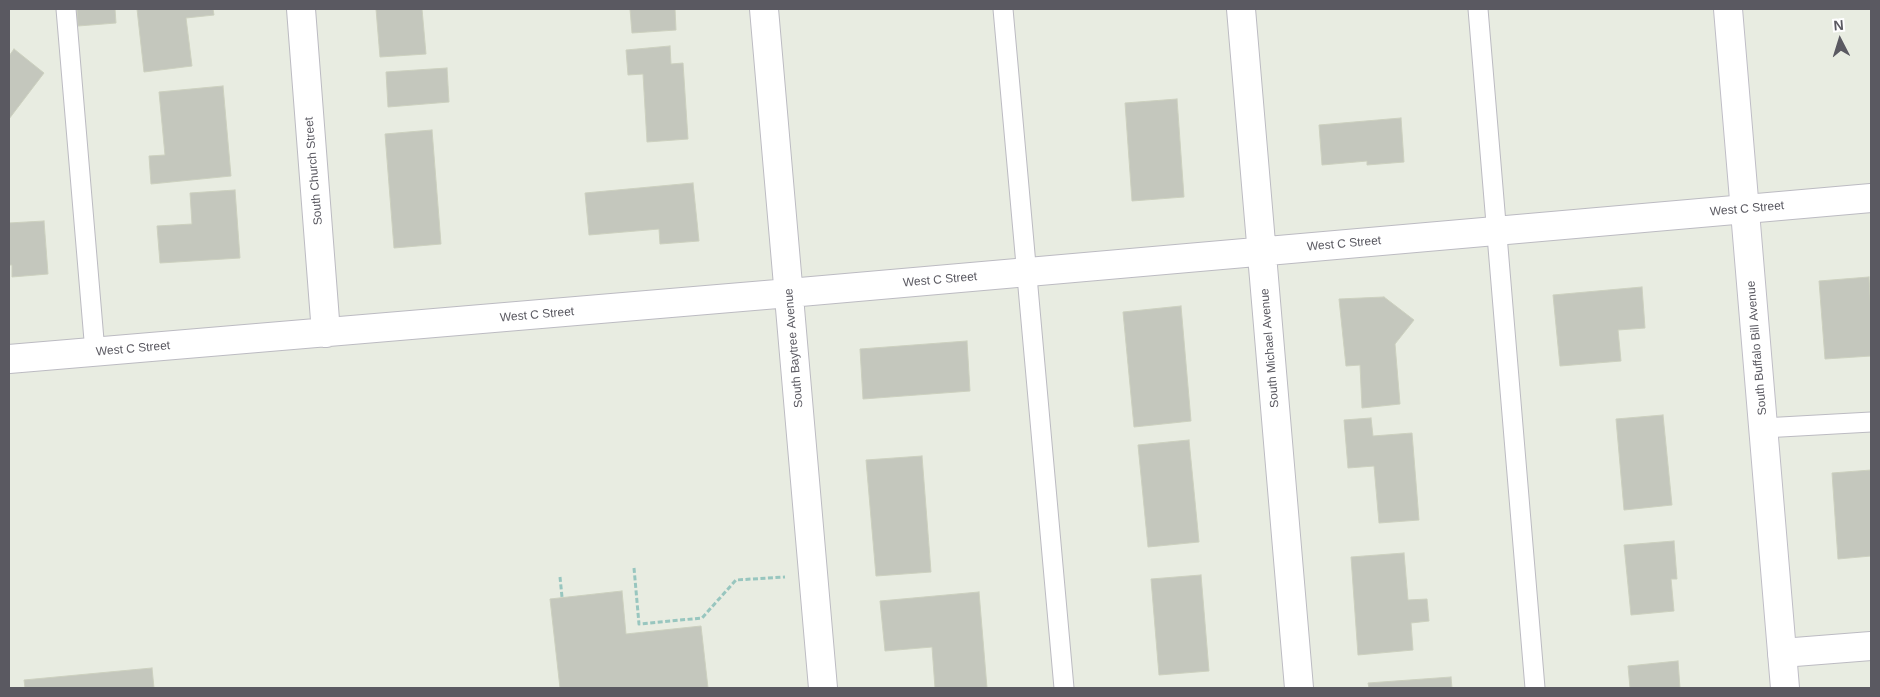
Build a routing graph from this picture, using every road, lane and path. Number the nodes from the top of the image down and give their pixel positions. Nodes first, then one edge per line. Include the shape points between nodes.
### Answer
1 (66, 9) edge
2 (301, 9) edge
3 (764, 9) edge
4 (1003, 9) edge
5 (1241, 9) edge
6 (1478, 9) edge
7 (1728, 9) edge
8 (1871, 198) edge
9 (1745, 209) junction
10 (1497, 230) junction
11 (1262, 252) junction
12 (1026, 273) junction
13 (789, 293) junction
14 (326, 333) junction
15 (95, 352) junction
16 (9, 359) edge
17 (1871, 422) edge
18 (1763, 428) junction
19 (634, 568) dead end
20 (813, 576) junction
21 (560, 577) dead end
22 (562, 597) dead end
23 (1871, 646) edge
24 (1782, 654) junction
25 (823, 688) edge
26 (1064, 688) edge
27 (1299, 688) edge
28 (1535, 688) edge
29 (1785, 688) edge

1 - 15 lane
2 - 14 street, South Church Street
3 - 13 street, South Baytree Avenue
4 - 12 lane
5 - 11 street, South Michael Avenue
6 - 10 lane
7 - 9 street, South Buffalo Bill Avenue
8 - 9 street, West C Street
9 - 10 street, West C Street
9 - 18 street, South Buffalo Bill Avenue
10 - 11 street, West C Street
10 - 28 lane
11 - 12 street, West C Street
11 - 27 street, South Michael Avenue
12 - 13 street, West C Street
12 - 26 lane
13 - 14 street, West C Street
13 - 20 street, South Baytree Avenue
14 - 15 street, West C Street
15 - 16 street, West C Street
17 - 18 lane
18 - 24 street, South Buffalo Bill Avenue
19 - 20 path via 639,624 702,618 736,580
20 - 25 street, South Baytree Avenue
21 - 22 path
23 - 24 street
24 - 29 street, South Buffalo Bill Avenue

